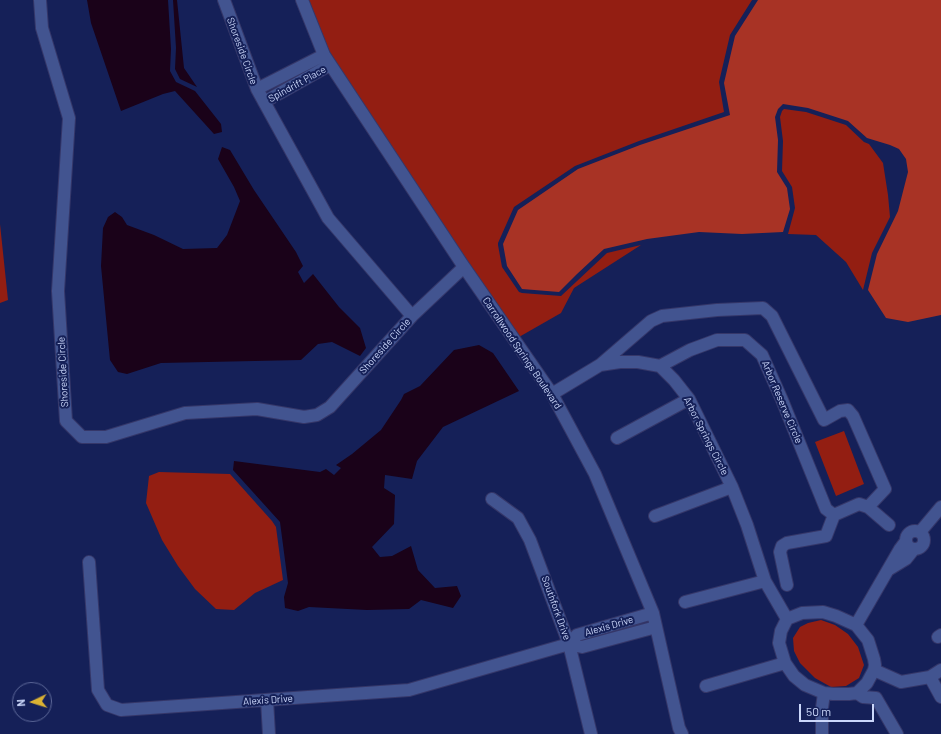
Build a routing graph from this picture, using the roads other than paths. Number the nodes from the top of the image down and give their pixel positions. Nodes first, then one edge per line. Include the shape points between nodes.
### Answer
1 (40, 0) edge
2 (224, 0) edge
3 (302, 0) edge
4 (327, 60) junction
5 (256, 89) junction
6 (264, 102) junction
7 (464, 267) junction
8 (412, 316) junction
9 (598, 366) junction
10 (660, 366) junction
11 (552, 394) junction
12 (689, 399) junction
13 (617, 438) dead end
14 (732, 487) junction
15 (492, 499) dead end
16 (868, 507) junction
17 (941, 507) edge
18 (830, 512) junction
19 (655, 516) dead end
20 (889, 525) dead end
21 (89, 562) dead end
22 (764, 581) junction
23 (787, 585) dead end
24 (686, 602) dead end
25 (653, 613) junction
26 (788, 619) junction
27 (856, 625) junction
28 (656, 627) junction
29 (569, 644) junction
30 (785, 663) junction
31 (874, 670) junction
32 (941, 670) edge
33 (930, 677) junction
34 (706, 686) dead end
35 (824, 693) junction
36 (857, 693) junction
37 (941, 697) edge
38 (267, 700) junction
39 (269, 734) edge
40 (591, 734) edge
41 (682, 734) edge
42 (822, 734) edge
43 (897, 734) edge

1 - 8 street, Shoreside Circle via 42,28 69,118 58,291 66,421 82,437 106,437 185,413 257,409 304,417 317,415 330,407
2 - 5 street, Shoreside Circle
3 - 4 street, Carrollwood Springs Boulevard
4 - 5 street, Spindrift Place
4 - 6 street, Spindrift Place
4 - 7 street, Carrollwood Springs Boulevard
5 - 6 street, Shoreside Circle
6 - 8 street, Shoreside Circle via 328,218
7 - 8 street, Shoreside Circle
7 - 11 street, Carrollwood Springs Boulevard
9 - 10 street via 620,362
9 - 11 street
9 - 16 street via 651,321 662,316 763,308 772,316 824,420 840,411 848,410 854,416 885,488
10 - 12 street, Arbor Springs Circle
10 - 18 street, Arbor Reserve Circle via 690,350 717,340 745,340 762,355
11 - 25 street, Carrollwood Springs Boulevard via 595,474
12 - 13 street
12 - 14 street, Arbor Springs Circle
14 - 19 street
14 - 22 street, Arbor Springs Circle
15 - 29 street, Southfork Drive via 518,518 530,540
16 - 18 street via 859,504
16 - 20 street
17 - 27 street via 920,532 924,537 924,543 920,548 910,545 906,559 887,570
18 - 23 street via 826,536 782,546 780,552
21 - 38 street, Alexis Drive via 98,690 107,705 121,710
22 - 24 street
22 - 26 street, Arbor Springs Circle
25 - 28 street, Carrollwood Springs Boulevard
25 - 29 street, Alexis Drive via 577,635
26 - 27 street via 802,613 823,612
26 - 30 street via 781,631 779,643
27 - 31 street via 868,640 874,659
28 - 29 street, Alexis Drive via 582,647
28 - 41 street, Carrollwood Springs Boulevard
29 - 38 street, Alexis Drive via 409,690
29 - 40 street, Southfork Drive
30 - 34 street
30 - 35 street via 794,676 805,685
31 - 33 street via 901,682
31 - 36 street via 867,683
32 - 33 street
33 - 37 street
35 - 36 street
35 - 42 street
36 - 43 street via 864,697 876,698
38 - 39 street

